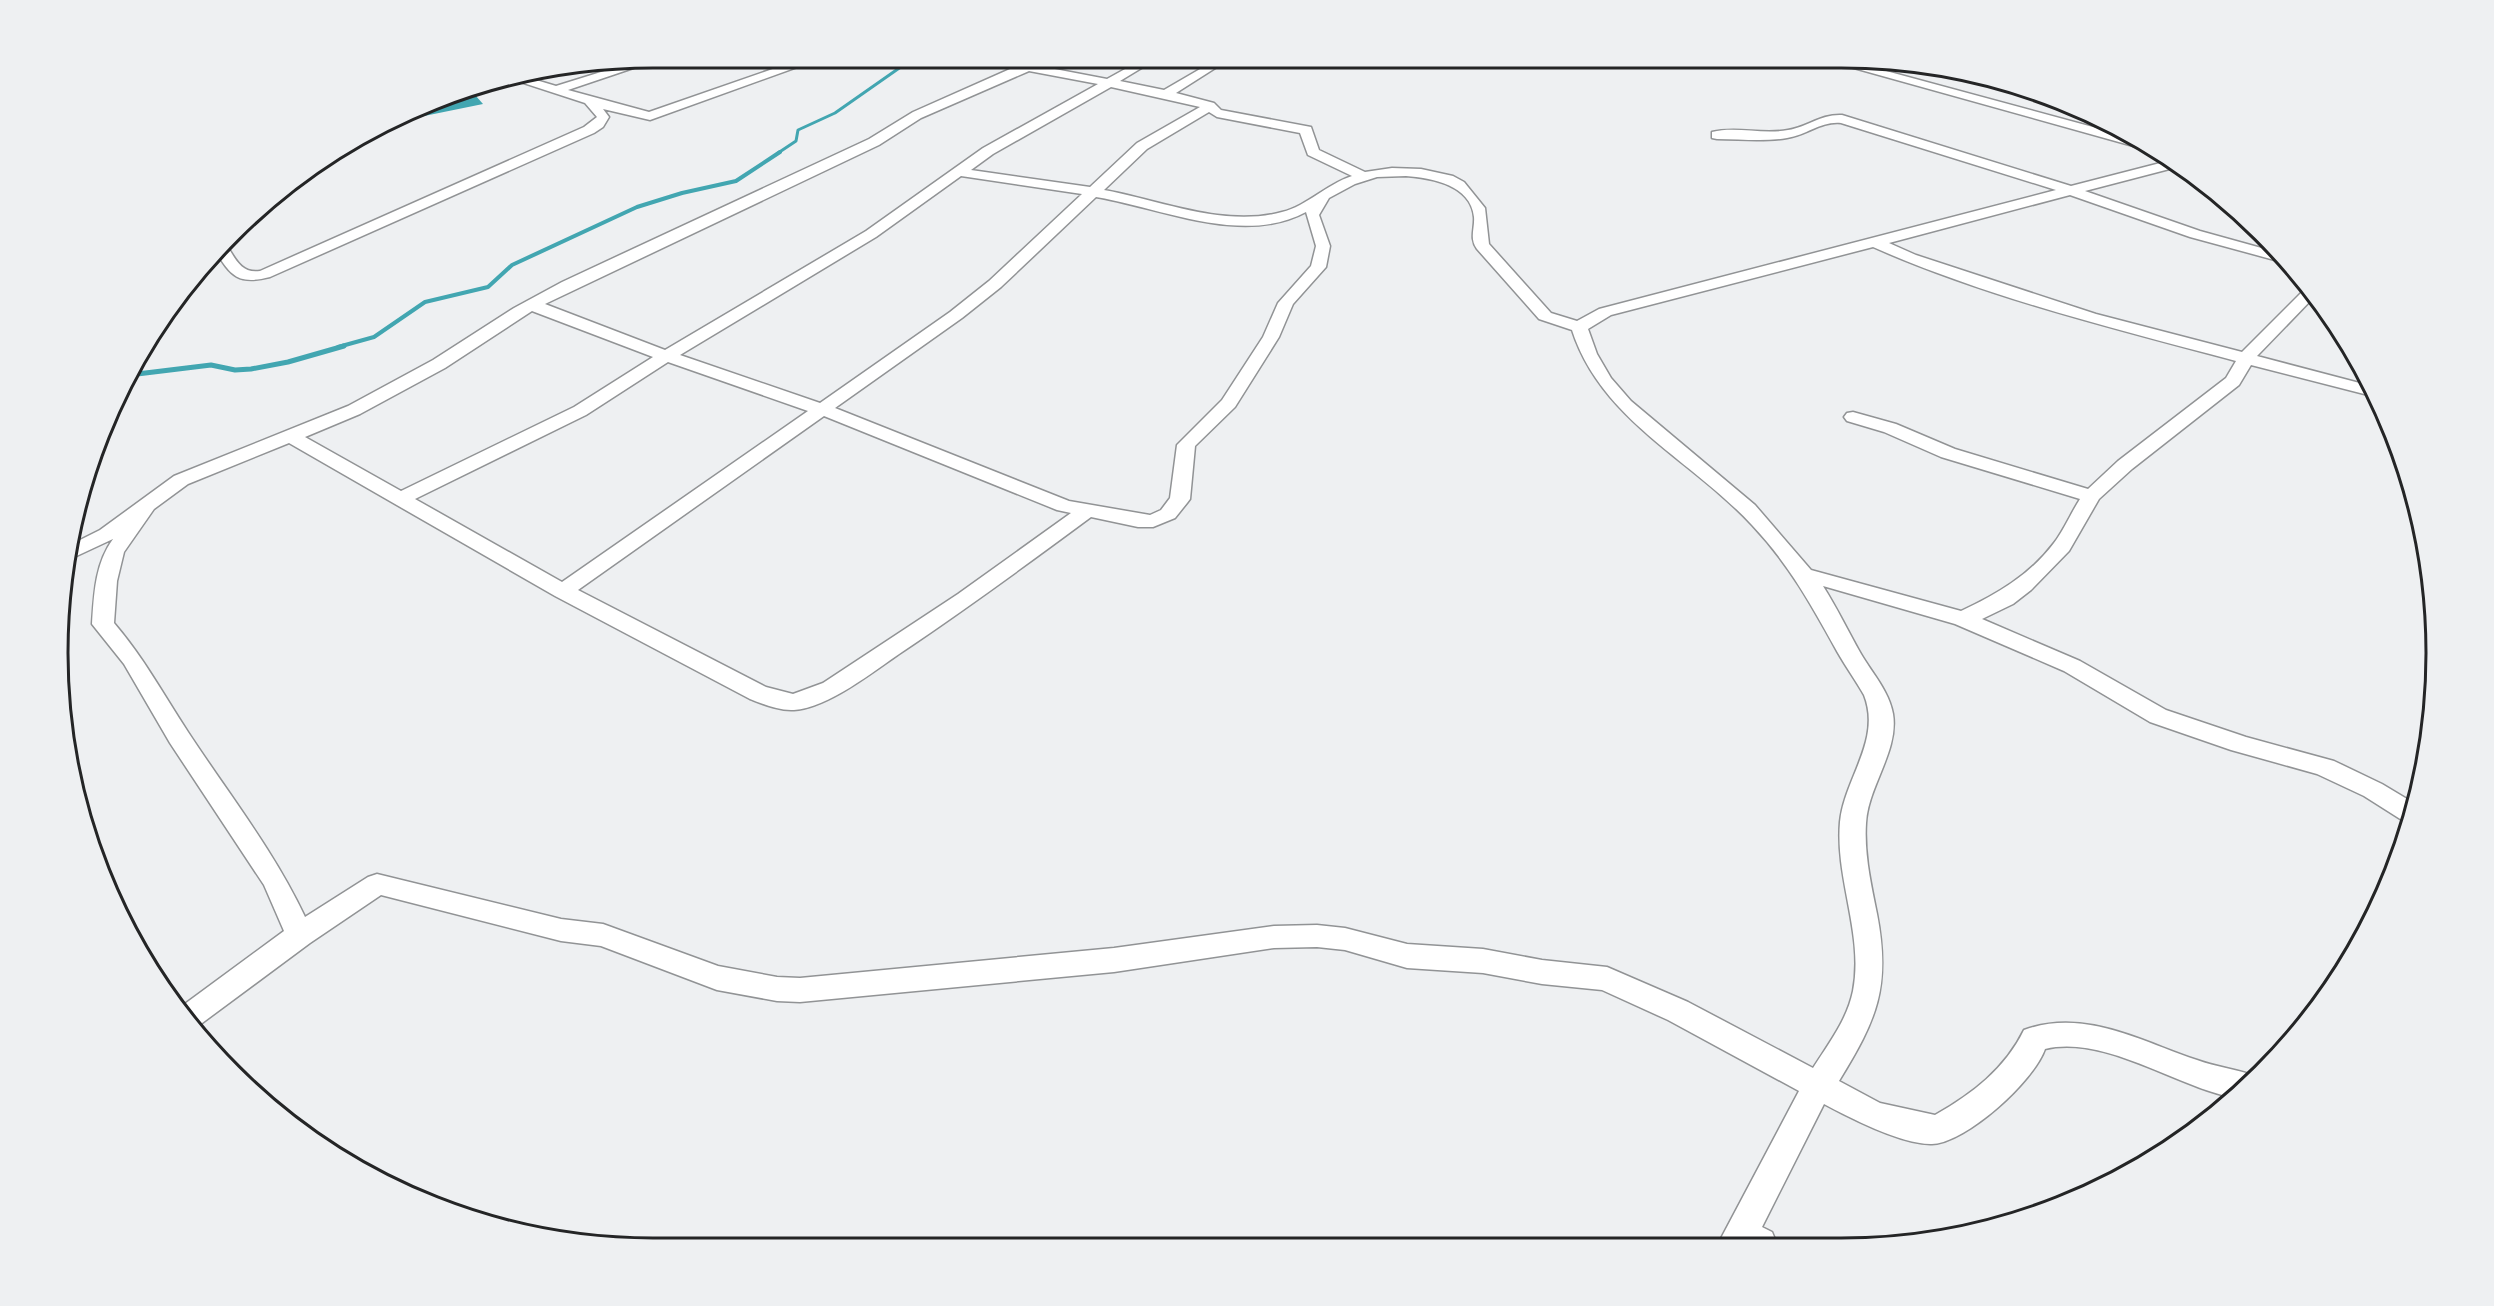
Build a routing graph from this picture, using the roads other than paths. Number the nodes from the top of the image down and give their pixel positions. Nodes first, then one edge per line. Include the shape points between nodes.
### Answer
1 (788, 68) edge
2 (1026, 68) edge
3 (1033, 68) edge
4 (1133, 68) edge
5 (1209, 68) edge
6 (622, 69) edge
7 (1863, 69) edge
8 (529, 81) edge
9 (1107, 83) junction
10 (555, 90) junction
11 (1166, 94) junction
12 (589, 100) junction
13 (1210, 106) junction
14 (1717, 135) dead end
15 (2118, 138) edge
16 (2167, 166) edge
17 (959, 172) junction
18 (1363, 176) junction
19 (2069, 190) junction
20 (1091, 193) junction
21 (1323, 196) junction
22 (1875, 242) junction
23 (226, 254) edge
24 (2270, 255) edge
25 (2305, 296) edge
26 (532, 305) junction
27 (1579, 327) junction
28 (666, 356) junction
29 (2245, 359) junction
30 (2364, 389) edge
31 (821, 410) junction
32 (1852, 417) dead end
33 (292, 437) junction
34 (2091, 496) junction
35 (401, 498) junction
36 (149, 502) junction
37 (1086, 512) junction
38 (77, 549) edge
39 (1803, 574) junction
40 (563, 591) junction
41 (1963, 618) junction
42 (2406, 809) edge
43 (300, 935) junction
44 (192, 1014) edge
45 (1819, 1086) junction
46 (2234, 1087) edge
47 (1746, 1238) edge

1 - 12 street via 655,115 639,116
2 - 26 street via 918,115 874,142
3 - 9 street
4 - 9 street
5 - 11 street
6 - 10 street
7 - 15 street
8 - 10 street
9 - 11 street
9 - 17 street via 988,151
10 - 12 street
11 - 13 street
12 - 23 street via 603,117 589,130 264,274 242,276
13 - 18 street via 1217,113 1306,130 1313,152
13 - 20 street via 1142,146
14 - 19 street via 1785,135 1801,131 1820,119 1842,119
16 - 19 street
17 - 20 street
17 - 28 street via 846,250
18 - 21 street
18 - 27 street via 1417,172 1457,183 1475,203 1481,217 1482,246 1545,316
19 - 22 street
19 - 24 street
20 - 21 street via 1241,222 1284,217
20 - 31 street via 977,299
21 - 37 street via 1312,215 1323,246 1318,267 1286,303 1271,336 1229,403 1186,445 1183,486 1176,506 1153,521
22 - 27 street via 1605,312
22 - 29 street via 1911,258 2082,315
25 - 29 street
26 - 28 street
26 - 33 street via 429,369 354,410
27 - 39 street via 1587,352 1611,390 1647,426 1747,508
28 - 31 street
28 - 35 street via 580,411
29 - 30 street
29 - 34 street via 2239,373 2215,396
31 - 37 street via 1036,496
31 - 40 street
32 - 34 street via 1890,428 1948,453
33 - 35 street
33 - 36 street via 181,480
34 - 41 street via 2062,547 2023,585 2005,599
35 - 40 street
36 - 38 street via 106,534
36 - 43 street via 114,552 106,581 103,624 133,660 275,881
37 - 40 street via 966,599 831,689 794,702 758,693
39 - 41 street
39 - 45 street via 1878,702 1882,719 1853,822 1852,846 1868,953 1866,998 1851,1036
41 - 42 street via 2072,666 2158,716 2325,767
43 - 44 street
43 - 45 street via 377,884 561,930 603,935 739,984 800,990 1114,960 1274,937 1317,936 1345,939 1407,956 1483,961 1606,980 1678,1011
45 - 46 street via 1874,1115 1903,1125 1939,1129 2000,1088 2028,1055 2034,1040 2047,1034 2091,1038
45 - 47 street

